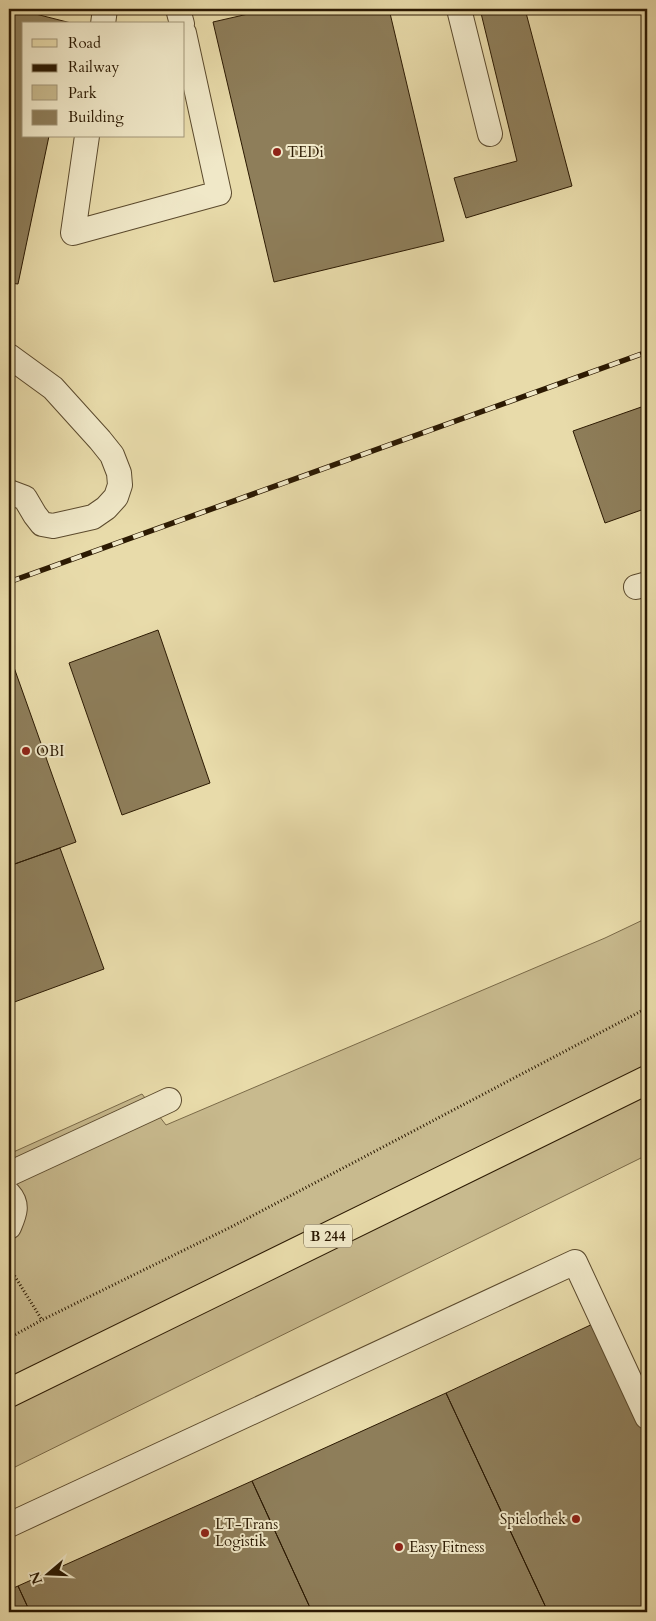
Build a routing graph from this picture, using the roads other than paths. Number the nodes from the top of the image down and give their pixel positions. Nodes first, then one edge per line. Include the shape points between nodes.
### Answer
1 (105, 9) edge
2 (178, 9) edge
3 (459, 9) edge
4 (103, 22) edge
5 (181, 22) edge
6 (185, 38) edge
7 (490, 134) dead end
8 (87, 138) edge
9 (9, 356) edge
10 (9, 492) edge
11 (647, 1080) edge
12 (169, 1100) dead end
13 (9, 1174) edge
14 (9, 1194) edge
15 (9, 1227) edge
16 (9, 1393) edge
17 (647, 1417) edge
18 (9, 1525) edge

1 - 4 street
2 - 5 street
3 - 7 street
6 - 8 street via 219,193 73,233
9 - 10 street via 53,388 100,440 112,455 120,485 116,497 93,517 53,526 42,524 25,498
11 - 16 main road, B 244
12 - 13 street
14 - 15 street via 16,1212
17 - 18 street via 575,1262

